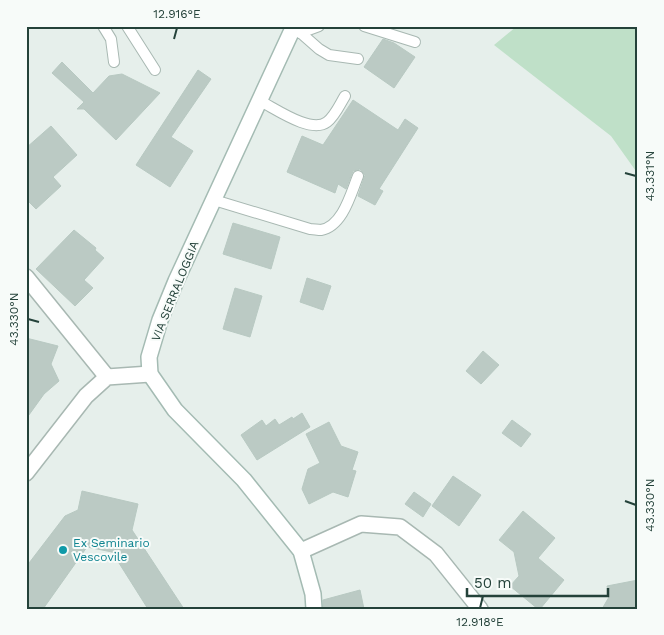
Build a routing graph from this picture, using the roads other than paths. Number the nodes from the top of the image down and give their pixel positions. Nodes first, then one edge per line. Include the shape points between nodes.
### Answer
1 (103, 26) edge
2 (127, 26) edge
3 (319, 26) edge
4 (364, 26) edge
5 (296, 29) edge
6 (415, 42) dead end
7 (358, 59) dead end
8 (114, 62) dead end
9 (155, 70) dead end
10 (346, 96) dead end
11 (260, 101) junction
12 (358, 176) dead end
13 (214, 200) junction
14 (26, 277) edge
15 (150, 374) junction
16 (107, 377) junction
17 (26, 473) edge
18 (301, 551) junction
19 (314, 609) edge
20 (480, 609) edge

1 - 8 lane via 111,39
2 - 9 lane
3 - 5 lane
4 - 6 lane
5 - 7 lane via 318,50
5 - 11 main road, VIA SERRALOGGIA
10 - 11 lane via 328,121 314,126
11 - 13 main road, VIA SERRALOGGIA
12 - 13 lane via 341,215 322,230
13 - 15 main road, VIA SERRALOGGIA via 160,320 149,357
14 - 16 main road
15 - 16 main road
15 - 18 main road via 175,410 244,480
16 - 17 main road via 86,396
18 - 19 main road
18 - 20 main road via 361,524 400,527 436,554

